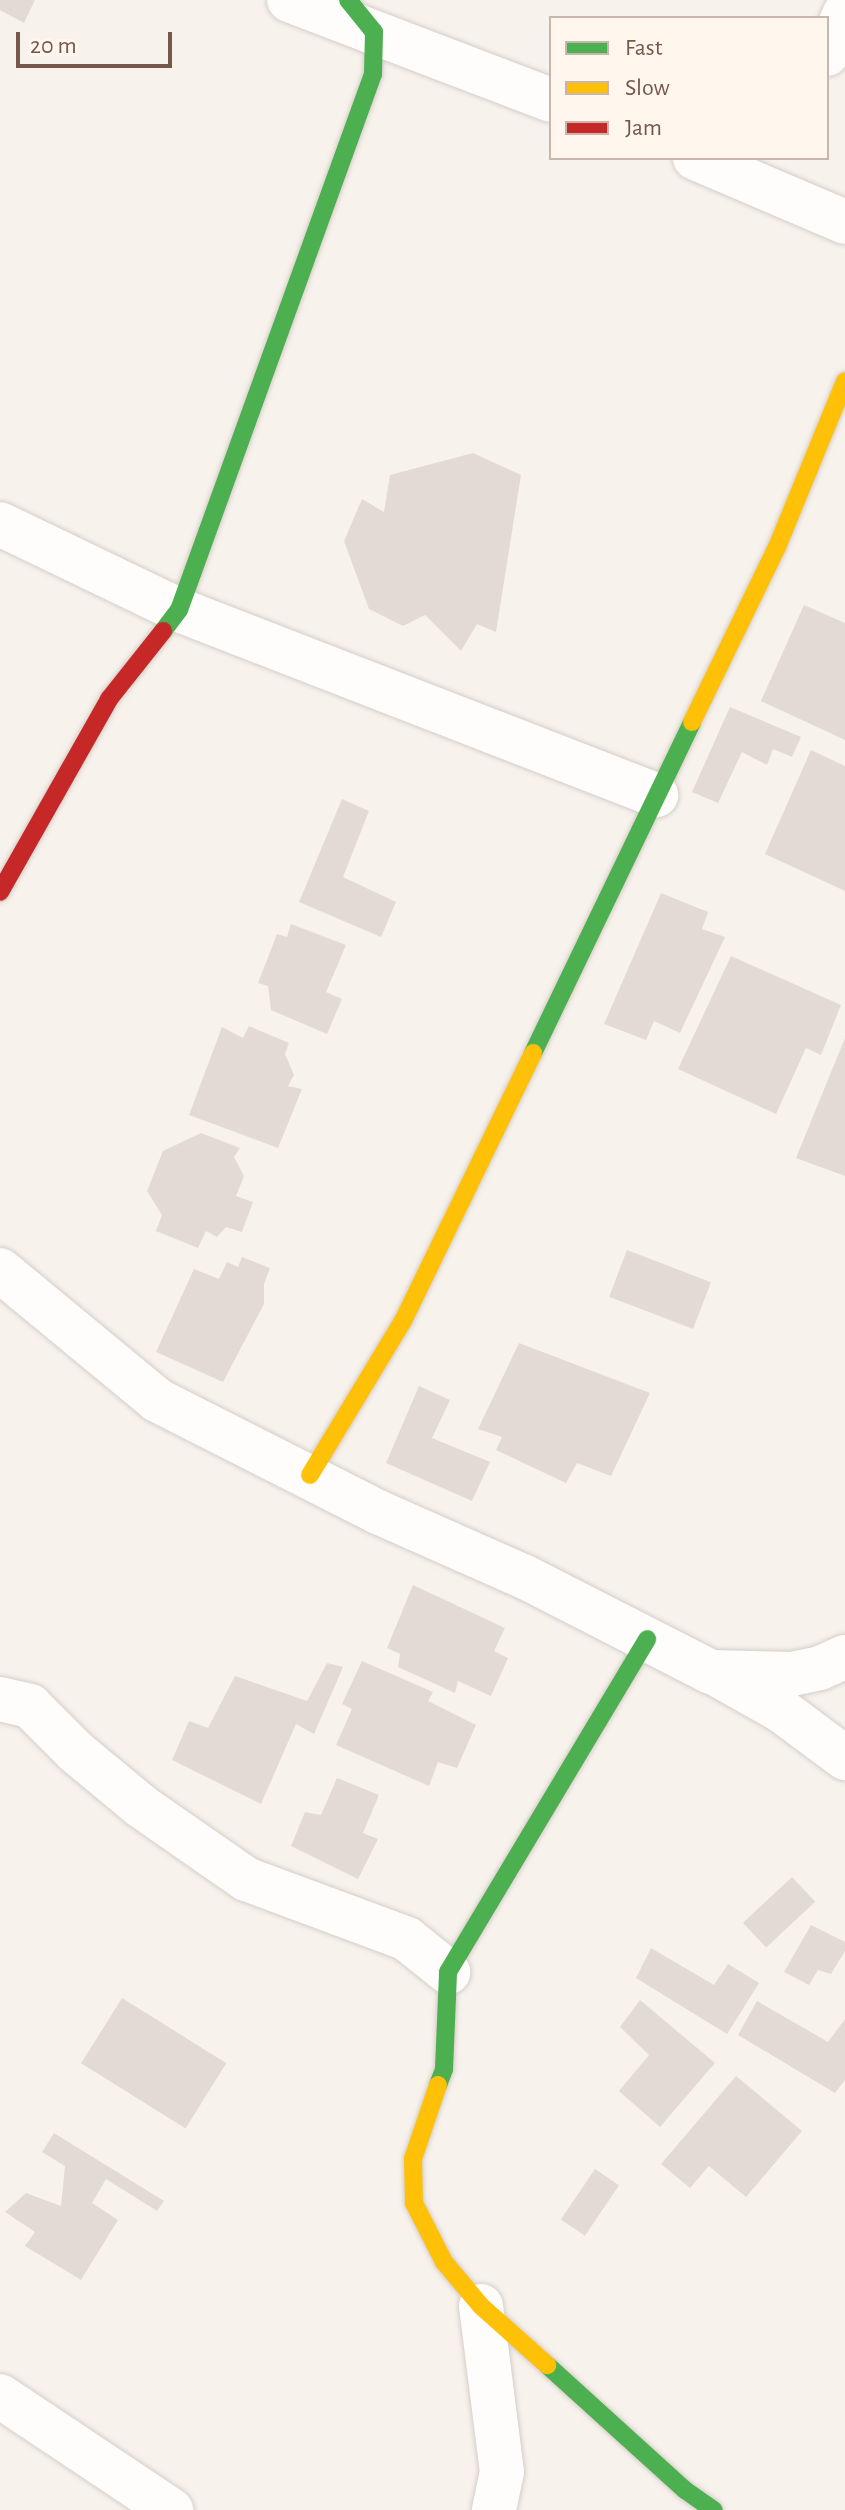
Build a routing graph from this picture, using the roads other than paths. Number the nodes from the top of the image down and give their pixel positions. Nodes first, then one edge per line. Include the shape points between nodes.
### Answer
1 (289, 0) edge
2 (845, 13) edge
3 (361, 16) edge
4 (829, 49) edge
5 (549, 99) edge
6 (705, 160) edge
7 (775, 174) edge
8 (845, 222) edge
9 (845, 381) edge
10 (0, 524) edge
11 (179, 610) junction
12 (656, 795) junction
13 (0, 892) edge
14 (0, 1270) edge
15 (310, 1475) junction
16 (647, 1639) junction
17 (845, 1657) edge
18 (711, 1672) junction
19 (0, 1699) edge
20 (845, 1758) edge
21 (448, 1972) junction
22 (481, 2306) junction
23 (0, 2396) edge
24 (171, 2510) edge
25 (494, 2510) edge
26 (714, 2510) edge

1 - 3 street
2 - 4 street
3 - 5 street
3 - 11 street via 373,74
6 - 7 street
7 - 8 street
9 - 12 street via 777,547
10 - 11 street
11 - 12 street
11 - 13 street via 109,699
12 - 15 street via 403,1321
14 - 15 street via 157,1400
15 - 16 street
16 - 18 street
16 - 21 street
17 - 18 street via 792,1674
18 - 20 street via 782,1711
19 - 21 street via 30,1706 141,1806 246,1879 407,1939
21 - 22 street via 444,2069 413,2159 414,2203 444,2262
22 - 25 street via 502,2472
22 - 26 street via 685,2490
23 - 24 street

